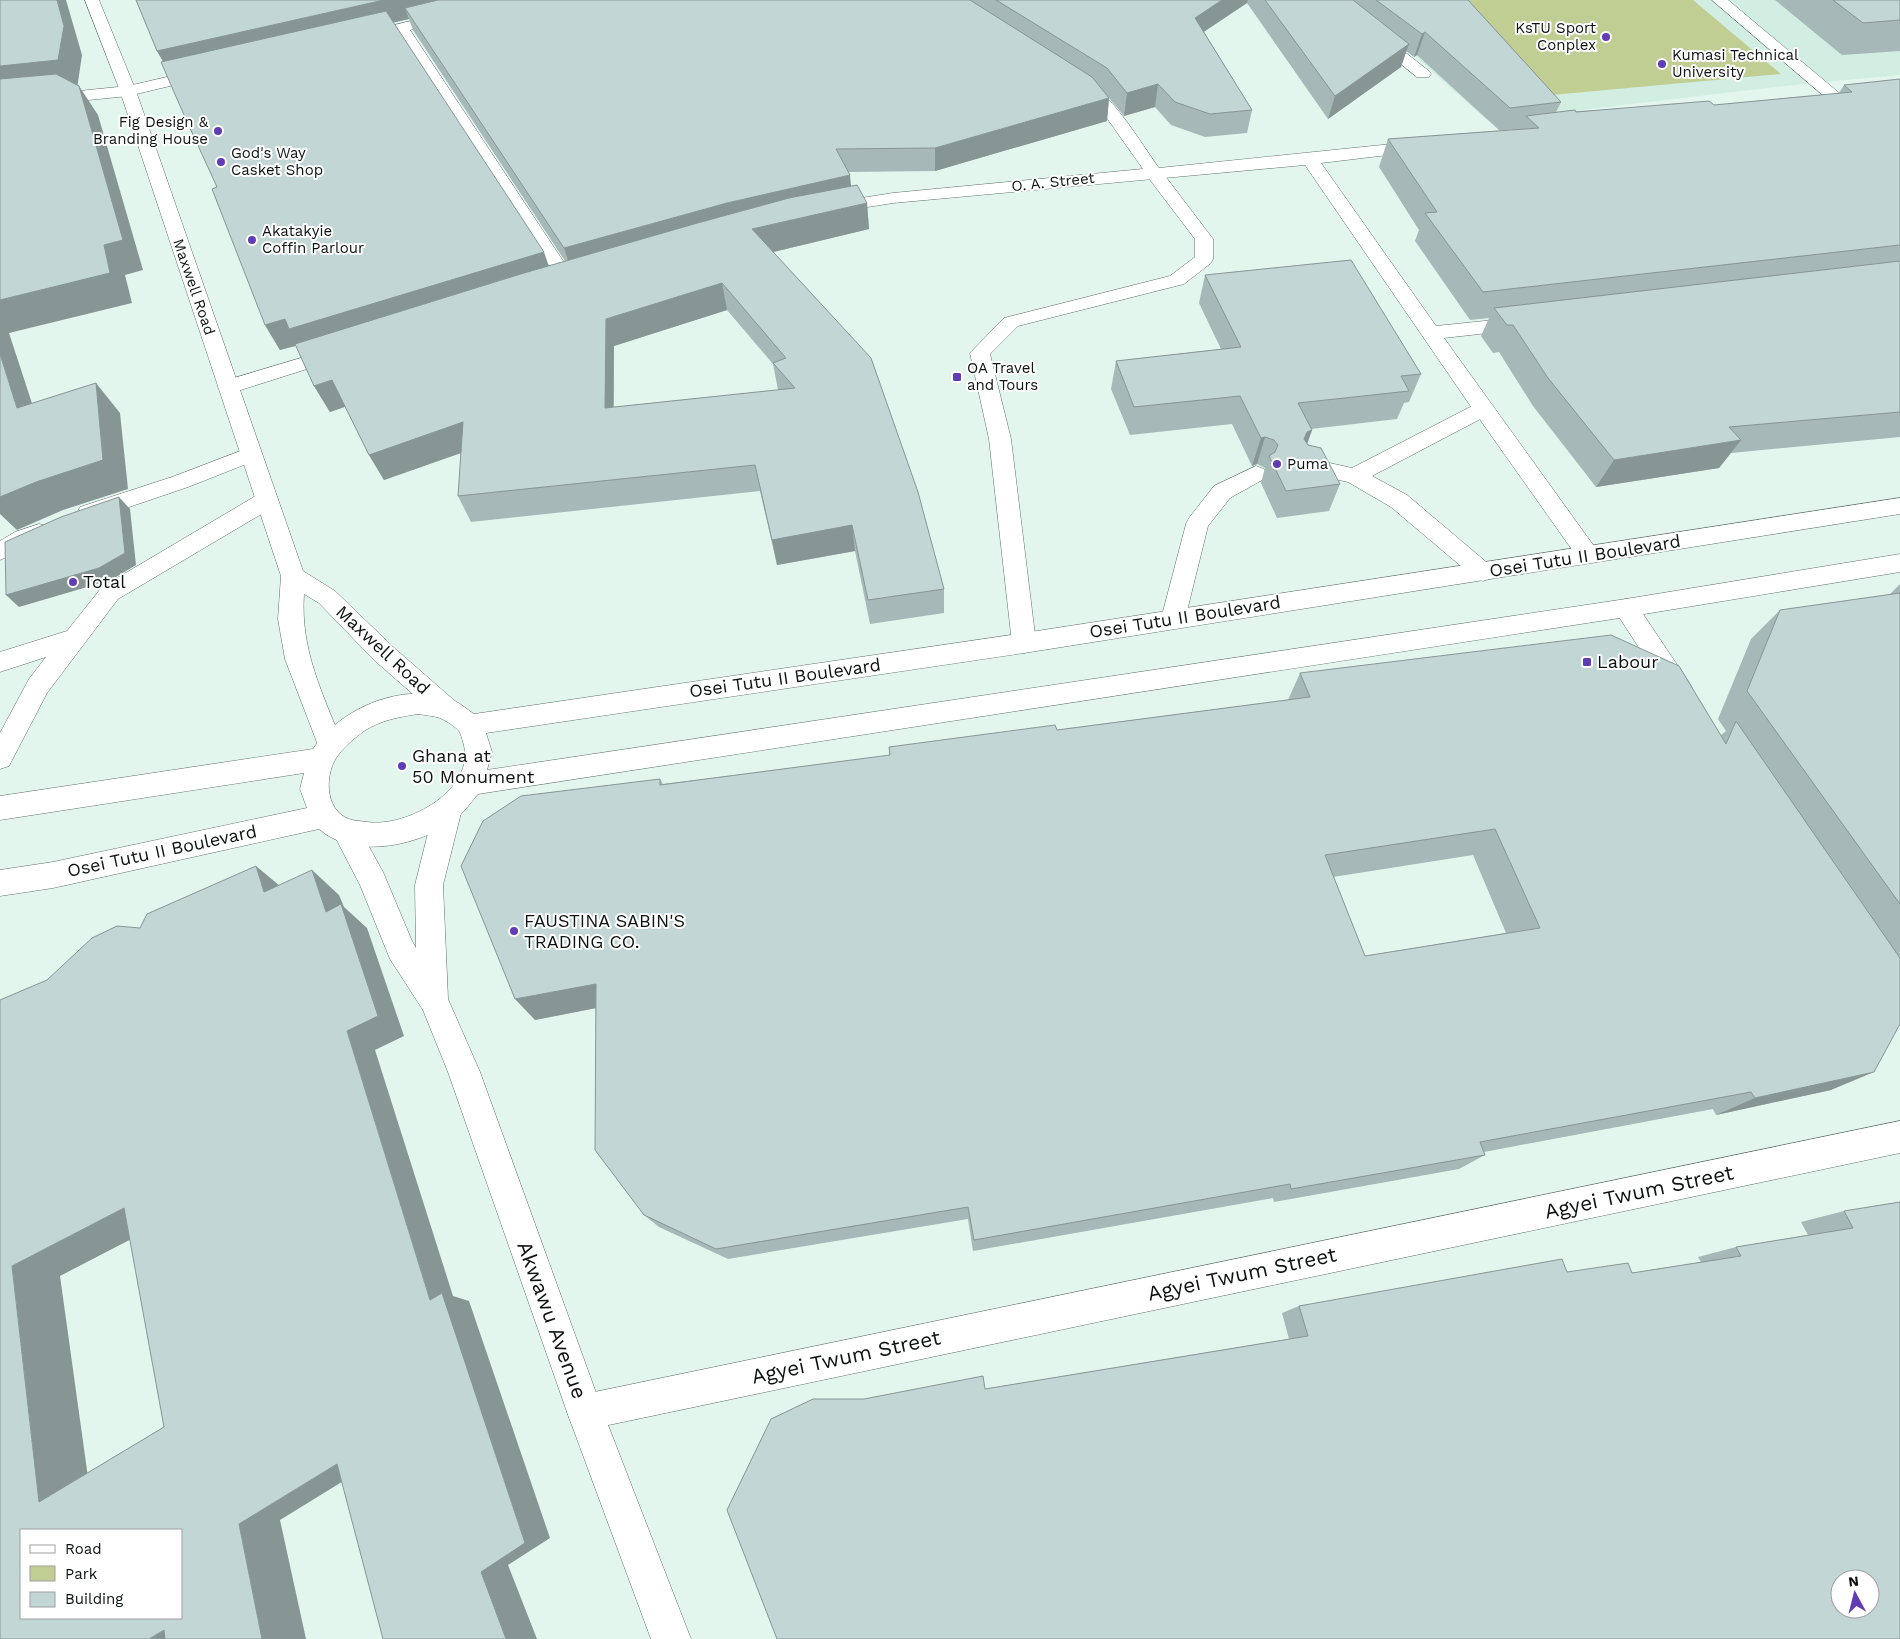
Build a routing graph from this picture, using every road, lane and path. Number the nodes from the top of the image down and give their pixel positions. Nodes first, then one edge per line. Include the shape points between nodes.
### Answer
1 (92, 0) edge
2 (516, 0) edge
3 (1329, 0) edge
4 (1719, 0) edge
5 (401, 28) junction
6 (344, 41) edge
7 (222, 69) edge
8 (1423, 74) dead end
9 (1071, 80) edge
10 (128, 91) junction
11 (1810, 102) edge
12 (0, 104) edge
13 (1439, 144) edge
14 (1310, 159) junction
15 (1153, 172) junction
16 (815, 212) edge
17 (585, 276) edge
18 (567, 282) junction
19 (548, 287) edge
20 (1539, 321) edge
21 (1432, 333) junction
22 (360, 346) edge
23 (228, 387) junction
24 (1483, 409) junction
25 (252, 454) junction
26 (1307, 466) edge
27 (1256, 474) dead end
28 (1354, 476) junction
29 (267, 500) junction
30 (1900, 506) edge
31 (0, 552) edge
32 (1588, 556) junction
33 (1900, 563) edge
34 (1483, 572) junction
35 (293, 576) junction
36 (1626, 608) junction
37 (1173, 619) junction
38 (75, 638) junction
39 (1024, 643) junction
40 (0, 662) edge
41 (447, 709) junction
42 (1695, 712) edge
43 (470, 725) junction
44 (326, 752) junction
45 (0, 758) edge
46 (470, 784) junction
47 (0, 808) edge
48 (448, 809) junction
49 (335, 824) junction
50 (0, 883) edge
51 (434, 1001) junction
52 (1900, 1137) edge
53 (585, 1412) junction
54 (670, 1639) edge

1 - 10 street, Maxwell Road
2 - 5 street
3 - 8 street
4 - 11 street via 1847,99
5 - 6 street
5 - 18 street
7 - 10 street
9 - 15 street via 1105,104
10 - 12 street
10 - 23 street, Maxwell Road
13 - 14 street, O. A. Street
14 - 15 street, O. A. Street
14 - 21 street
15 - 16 street, O. A. Street via 893,198
15 - 39 street via 1204,239 1204,259 1176,280 1011,322 980,353 1000,439
17 - 18 street
18 - 19 street
20 - 21 street
21 - 24 street
22 - 23 street
23 - 25 street, Maxwell Road
24 - 28 street
24 - 32 street
25 - 29 street, Maxwell Road
25 - 31 street via 60,523 23,538
26 - 28 street
27 - 37 street via 1222,492 1197,524
28 - 34 street via 1399,501
29 - 35 street, Maxwell Road
29 - 38 street via 110,593
30 - 32 street, Osei Tutu II Boulevard
32 - 34 street, Osei Tutu II Boulevard
33 - 36 street
34 - 37 street, Osei Tutu II Boulevard
35 - 41 street, Maxwell Road via 327,597 383,653
35 - 44 street, Maxwell Road via 290,619 297,659
36 - 42 street
36 - 46 street
37 - 39 street, Osei Tutu II Boulevard
38 - 40 street
38 - 45 street via 38,686
39 - 43 street, Osei Tutu II Boulevard
41 - 43 street
41 - 44 street via 418,704 385,709 355,724
43 - 46 street via 479,752
44 - 47 street
44 - 49 street via 314,789
46 - 48 street
48 - 49 street via 416,828 379,836
48 - 51 street, Akwawu Avenue via 429,885
49 - 50 street, Osei Tutu II Boulevard
49 - 51 street, Akwawu Avenue via 373,881 400,949
51 - 53 street, Akwawu Avenue via 464,1072
52 - 53 street, Agyei Twum Street
53 - 54 street, Akwawu Avenue

